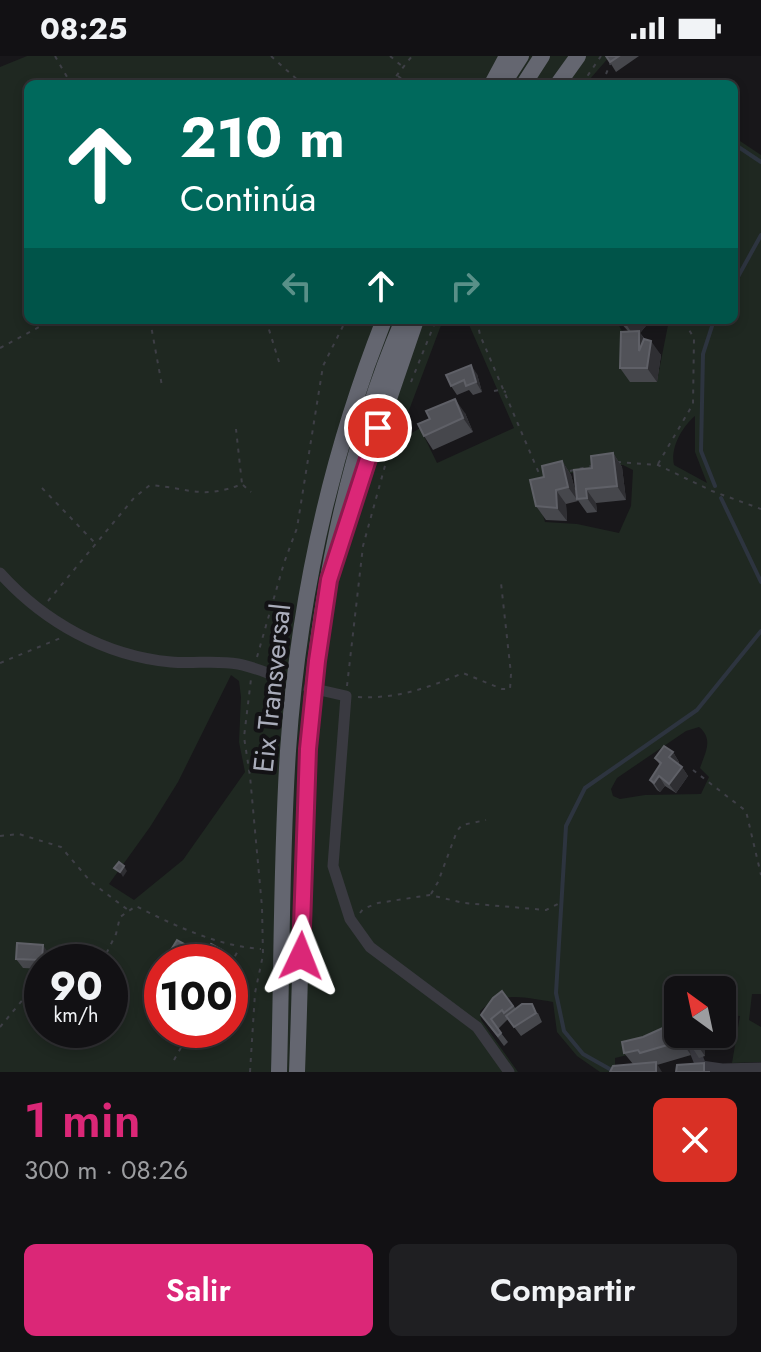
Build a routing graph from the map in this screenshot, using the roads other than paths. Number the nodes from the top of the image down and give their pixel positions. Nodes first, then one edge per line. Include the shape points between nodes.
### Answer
1 (507, 56) edge
2 (521, 56) edge
3 (542, 56) edge
4 (578, 56) edge
5 (494, 80) edge
6 (506, 80) edge
7 (527, 80) edge
8 (561, 80) edge
9 (382, 324) edge
10 (402, 324) edge
11 (415, 324) edge
12 (0, 573) edge
13 (329, 580) junction
14 (273, 675) tunnel mouth
15 (324, 691) tunnel mouth
16 (694, 1048) edge
17 (761, 1068) edge
18 (722, 1071) edge
19 (279, 1072) edge
20 (297, 1072) edge
21 (509, 1072) edge

1 - 5 highway
2 - 6 highway
3 - 7 highway
4 - 8 highway
9 - 19 highway, Eix Transversal via 334,465 297,669 288,751
10 - 13 highway, Eix Transversal via 343,503
11 - 13 highway
12 - 14 street via 40,611 127,655 237,663
13 - 20 highway, Eix Transversal via 308,749
15 - 21 street via 346,696 333,866 354,924 370,947 477,1027
16 - 18 street via 701,1066
17 - 18 street

